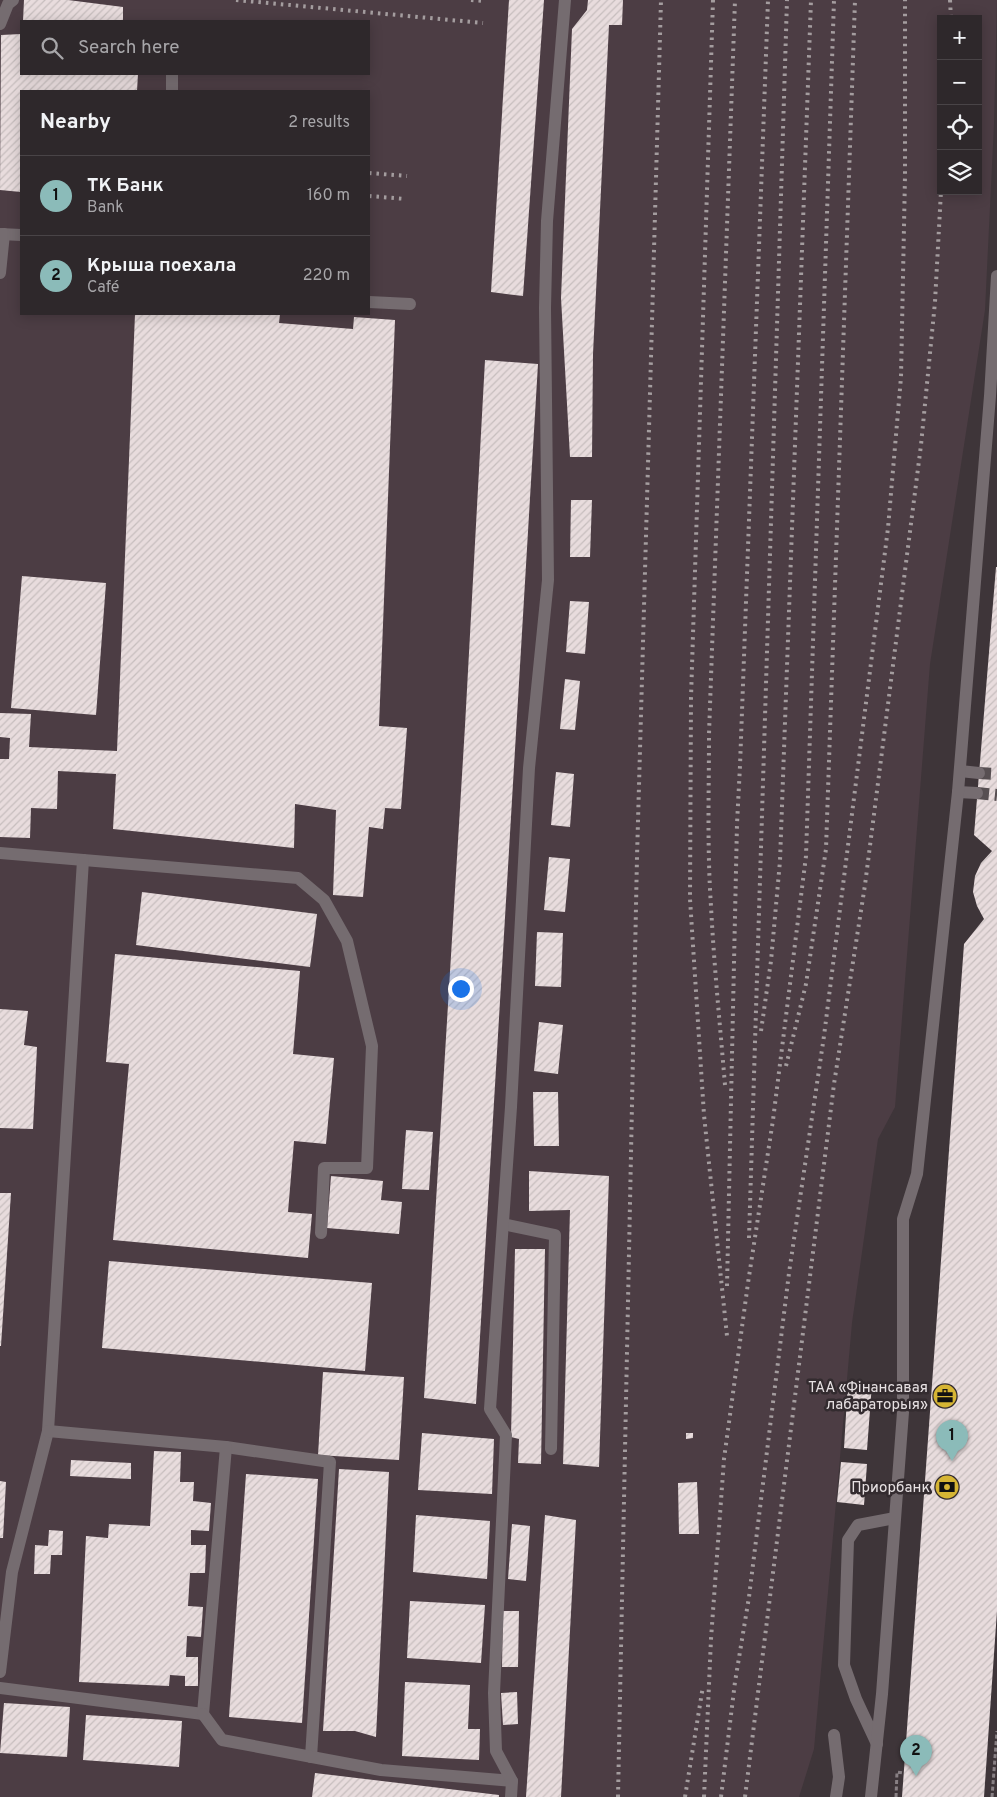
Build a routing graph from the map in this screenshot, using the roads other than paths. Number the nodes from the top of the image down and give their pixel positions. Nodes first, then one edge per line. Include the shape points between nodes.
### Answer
1 (13, 0) edge
2 (565, 0) edge
3 (0, 24) edge
4 (172, 75) edge
5 (172, 90) edge
6 (2, 234) edge
7 (20, 235) edge
8 (0, 273) edge
9 (997, 276) edge
10 (370, 302) edge
11 (410, 304) dead end
12 (960, 771) junction
13 (979, 773) tunnel mouth
14 (958, 792) junction
15 (978, 793) tunnel mouth
16 (0, 854) edge
17 (83, 860) junction
18 (503, 1224) junction
19 (321, 1233) dead end
20 (48, 1431) junction
21 (226, 1447) junction
22 (552, 1449) dead end
23 (895, 1518) junction
24 (6, 1571) edge
25 (0, 1672) edge
26 (0, 1688) edge
27 (203, 1714) junction
28 (834, 1735) dead end
29 (877, 1744) junction
30 (311, 1757) junction
31 (512, 1781) junction
32 (510, 1797) edge
33 (836, 1797) edge
34 (872, 1797) edge

1 - 3 lane
2 - 18 lane via 547,221 548,580 529,768
4 - 5 lane
6 - 7 lane
6 - 8 lane
9 - 12 lane
10 - 11 lane
12 - 13 lane
12 - 14 lane
14 - 15 lane
14 - 23 lane via 917,1174 903,1219 903,1412
16 - 17 lane
17 - 19 lane via 298,878 324,900 347,941 372,1046 367,1168 324,1168
17 - 20 lane
18 - 22 lane via 555,1235
18 - 31 lane via 490,1409 506,1435 494,1692 496,1751
20 - 21 lane
20 - 24 lane
21 - 27 lane
21 - 30 lane via 330,1462
23 - 29 lane
23 - 29 lane via 858,1525 848,1540 844,1666
24 - 25 lane
26 - 27 lane
27 - 30 lane via 222,1740
28 - 33 lane via 839,1777
29 - 34 lane
30 - 31 lane via 381,1770
31 - 32 lane

